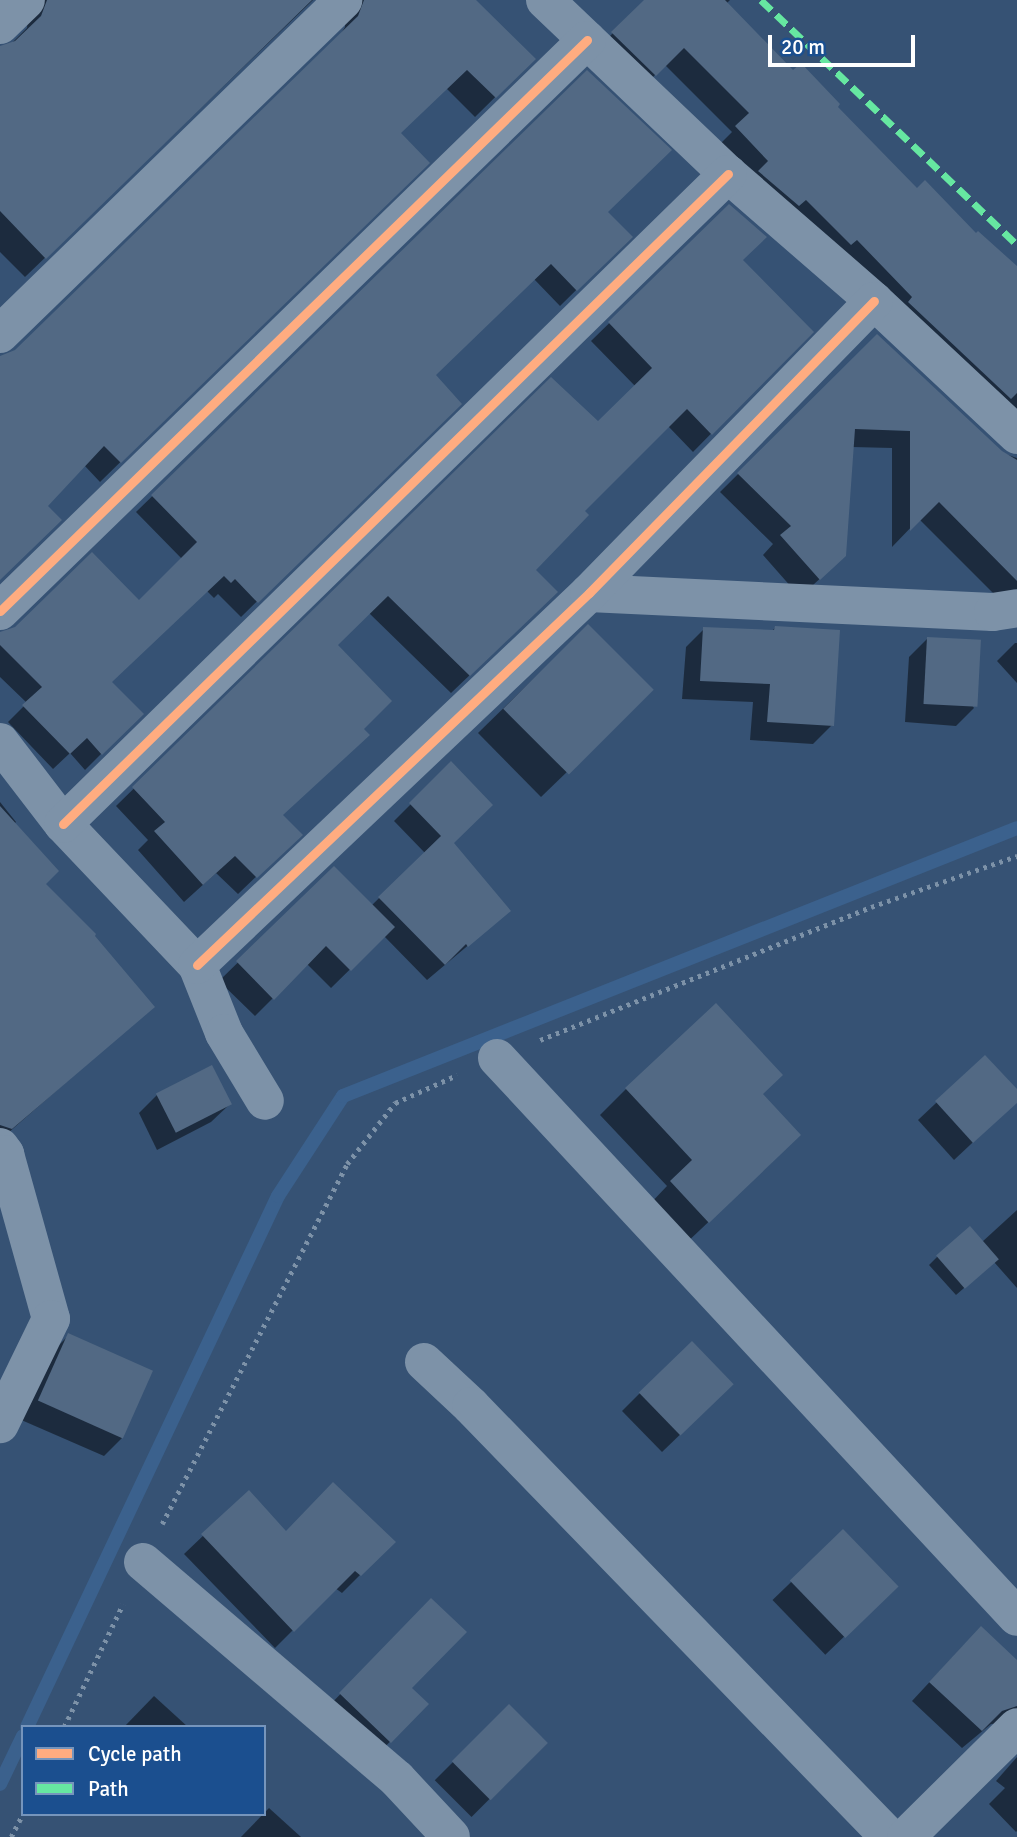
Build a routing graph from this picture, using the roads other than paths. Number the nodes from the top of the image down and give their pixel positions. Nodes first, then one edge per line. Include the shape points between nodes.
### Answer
1 (26, 0) edge
2 (343, 0) edge
3 (545, 0) edge
4 (0, 25) edge
5 (587, 40) junction
6 (728, 174) junction
7 (874, 301) junction
8 (0, 334) edge
9 (1017, 435) edge
10 (589, 593) junction
11 (1017, 608) edge
12 (0, 611) edge
13 (0, 741) edge
14 (63, 824) junction
15 (197, 965) junction
16 (497, 1058) road end
17 (265, 1101) dead end
18 (2, 1152) edge
19 (424, 1362) dead end
20 (0, 1424) edge
21 (143, 1562) road end
22 (1017, 1617) edge
23 (1017, 1727) edge
24 (451, 1837) edge
25 (889, 1837) edge
26 (906, 1837) edge

1 - 4 street
2 - 8 street
3 - 5 street
5 - 6 street
5 - 12 street
6 - 7 street
6 - 14 street
7 - 9 street
7 - 10 street
10 - 11 street via 993,612
10 - 15 street
13 - 14 street
14 - 15 street
15 - 17 street via 224,1033
16 - 22 street
18 - 20 street via 51,1319
19 - 25 street
21 - 24 street via 397,1779
23 - 26 street

